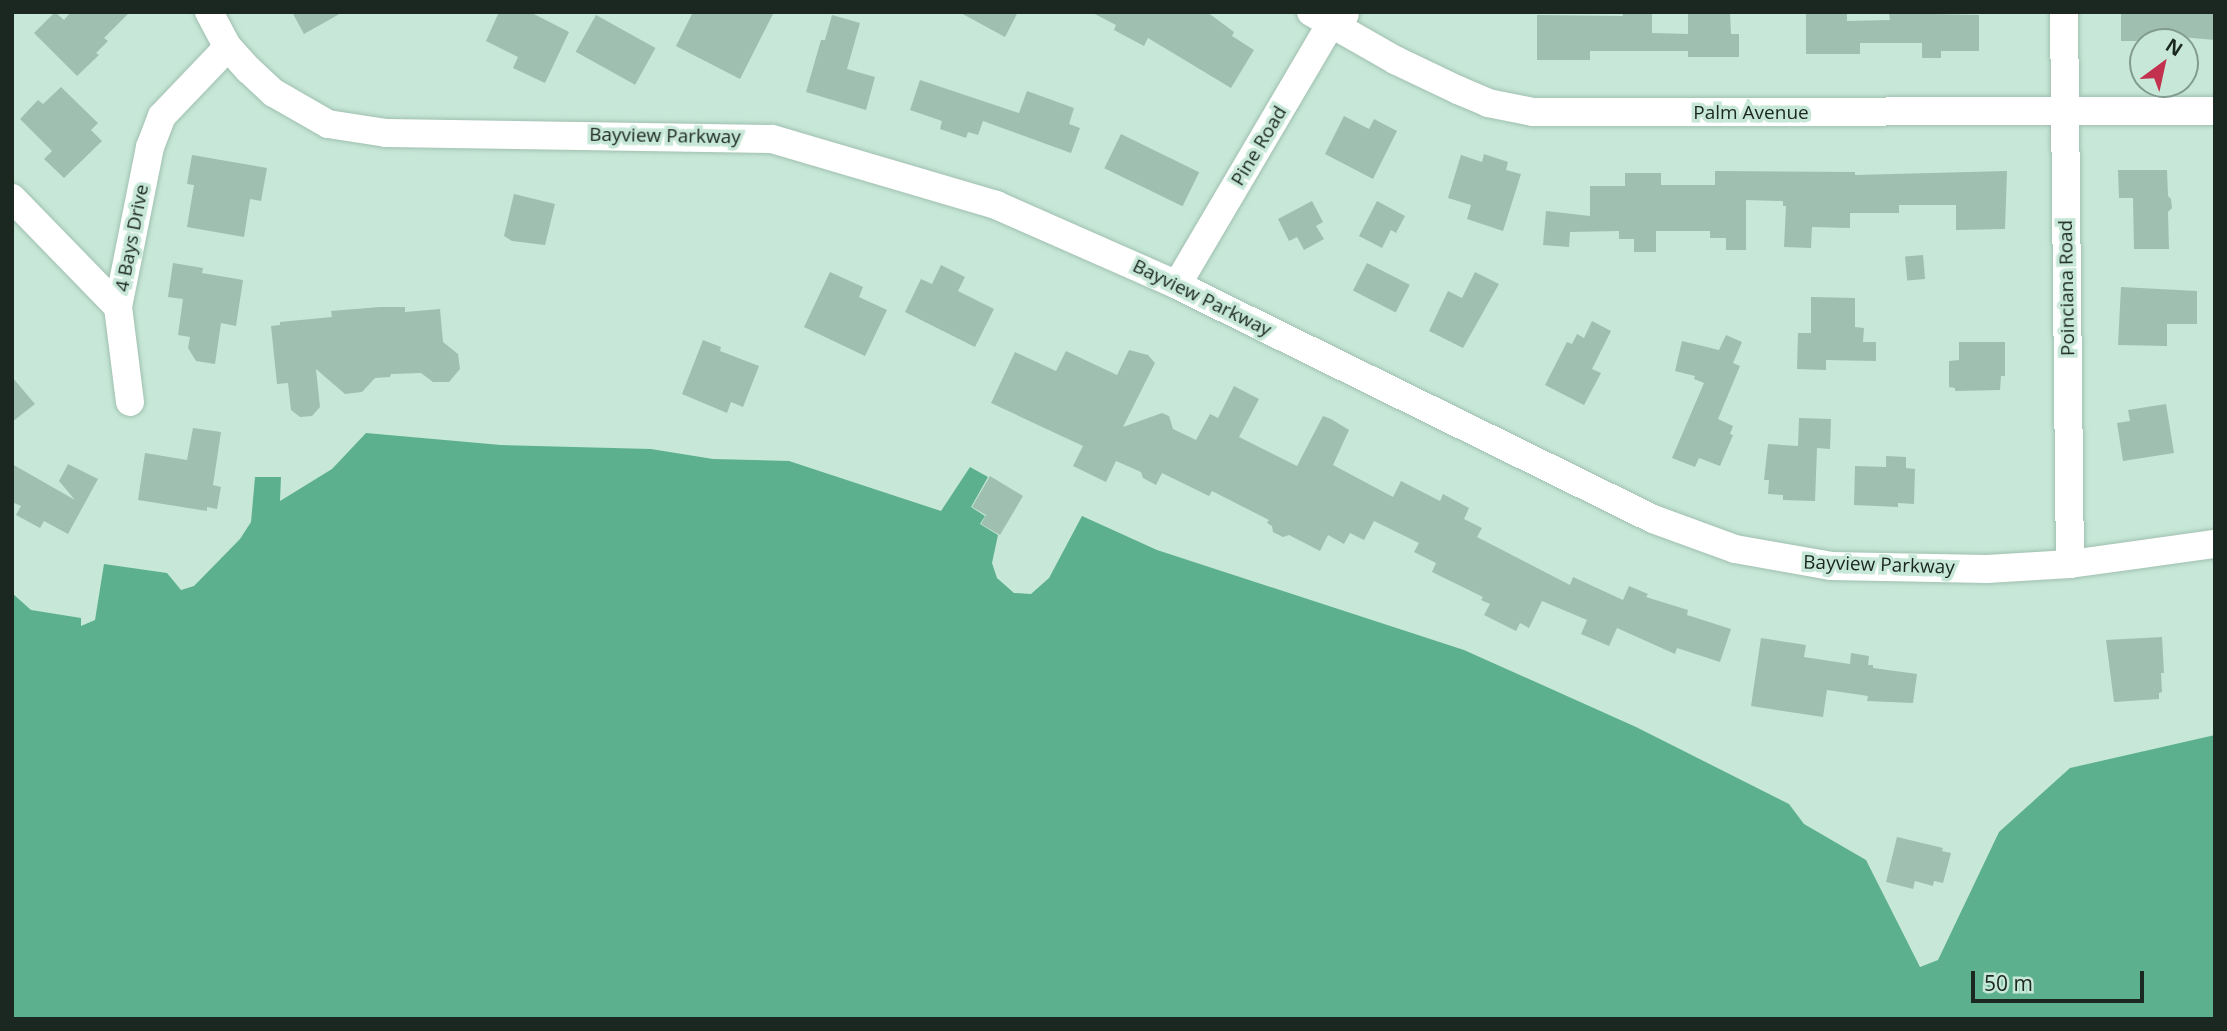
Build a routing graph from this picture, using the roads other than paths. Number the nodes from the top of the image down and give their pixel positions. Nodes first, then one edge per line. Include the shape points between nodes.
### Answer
1 (209, 12) edge
2 (2064, 12) edge
3 (1330, 16) edge
4 (228, 47) junction
5 (2064, 111) junction
6 (2215, 111) edge
7 (12, 198) edge
8 (1177, 285) junction
9 (118, 307) junction
10 (130, 402) dead end
11 (2215, 544) edge
12 (2070, 564) junction

1 - 4 street, Bayview Parkway
2 - 5 street, Poinciana Road
3 - 5 street, Palm Avenue via 1427,77 1511,109 1566,114
3 - 8 street, Pine Road
4 - 8 street, Bayview Parkway via 274,93 328,124 386,133 772,139 996,205
4 - 9 street, 4 Bays Drive via 177,98 153,136
5 - 6 street, Palm Avenue
5 - 12 street, Poinciana Road
7 - 9 street, 4 Bays Drive
8 - 12 street, Bayview Parkway via 1653,519 1735,549 1788,561 1871,569
9 - 10 street
11 - 12 street, Bayview Parkway

